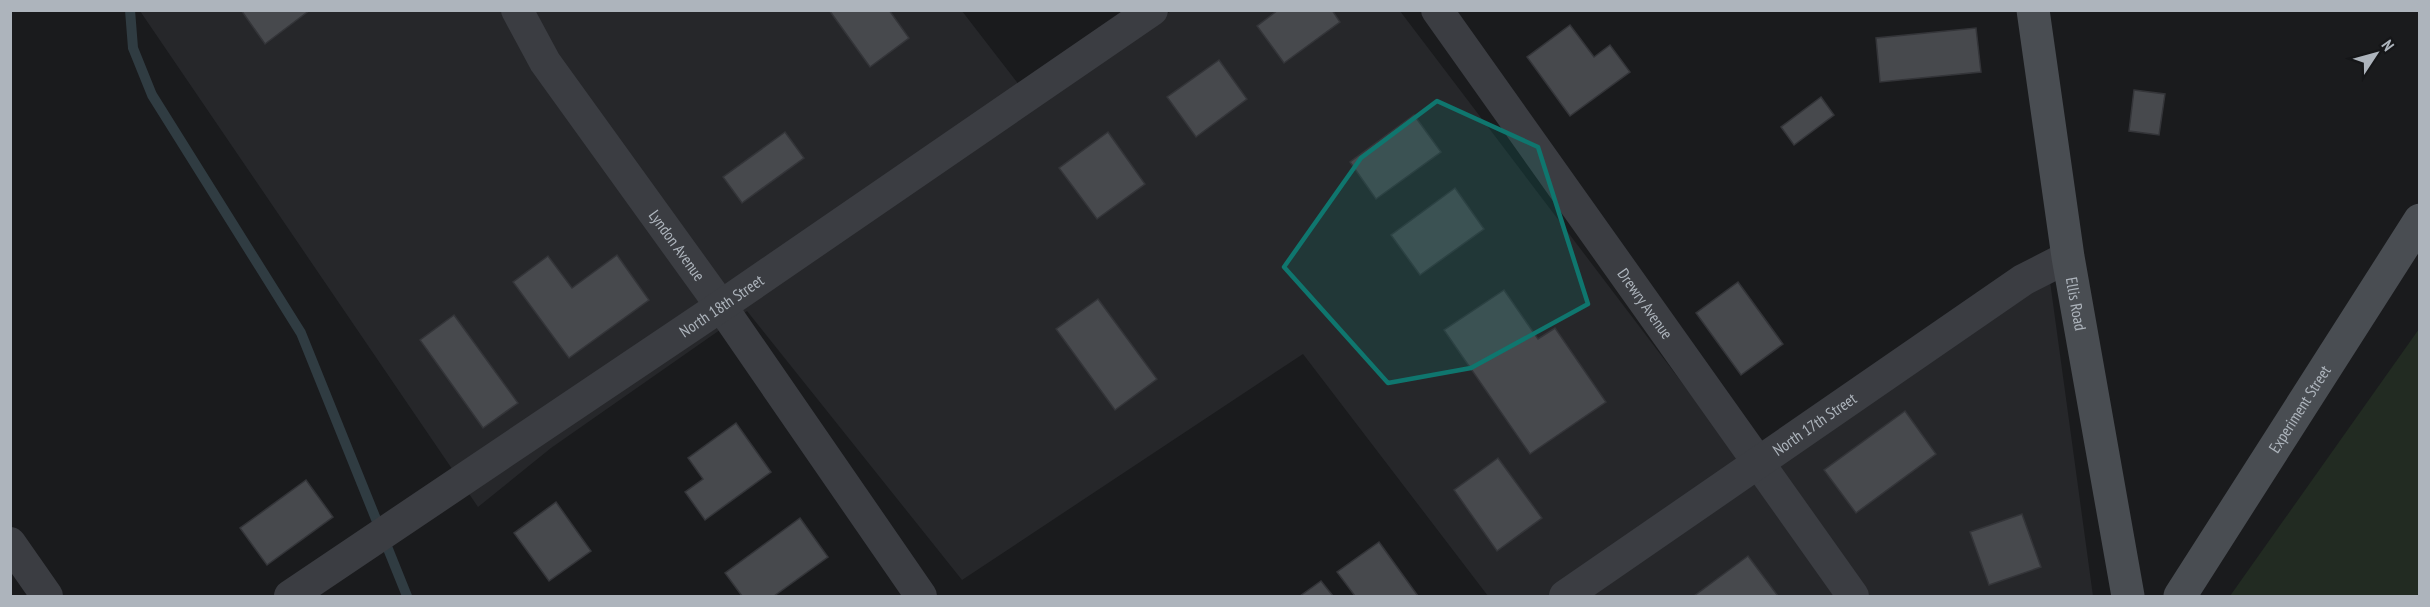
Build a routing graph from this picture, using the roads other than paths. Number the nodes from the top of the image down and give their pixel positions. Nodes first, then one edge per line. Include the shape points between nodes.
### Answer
1 (517, 10) edge
2 (1152, 10) edge
3 (1437, 10) edge
4 (2033, 10) edge
5 (2420, 220) edge
6 (2068, 257) junction
7 (721, 306) junction
8 (1759, 464) junction
9 (10, 543) edge
10 (47, 597) edge
11 (290, 597) edge
12 (921, 597) edge
13 (1565, 597) edge
14 (1853, 597) edge
15 (2128, 597) edge
16 (2180, 597) edge

1 - 7 street, Lyndon Avenue via 545,62
2 - 7 street, North 18th Street
3 - 8 street, Drewry Avenue
4 - 6 street, Ellis Road
5 - 16 street, Experiment Street
6 - 8 street, North 17th Street via 2024,280
6 - 15 street, Ellis Road
7 - 11 street, North 18th Street
7 - 12 street, Lyndon Avenue
8 - 13 street, North 17th Street
8 - 14 street, Drewry Avenue
9 - 10 street

